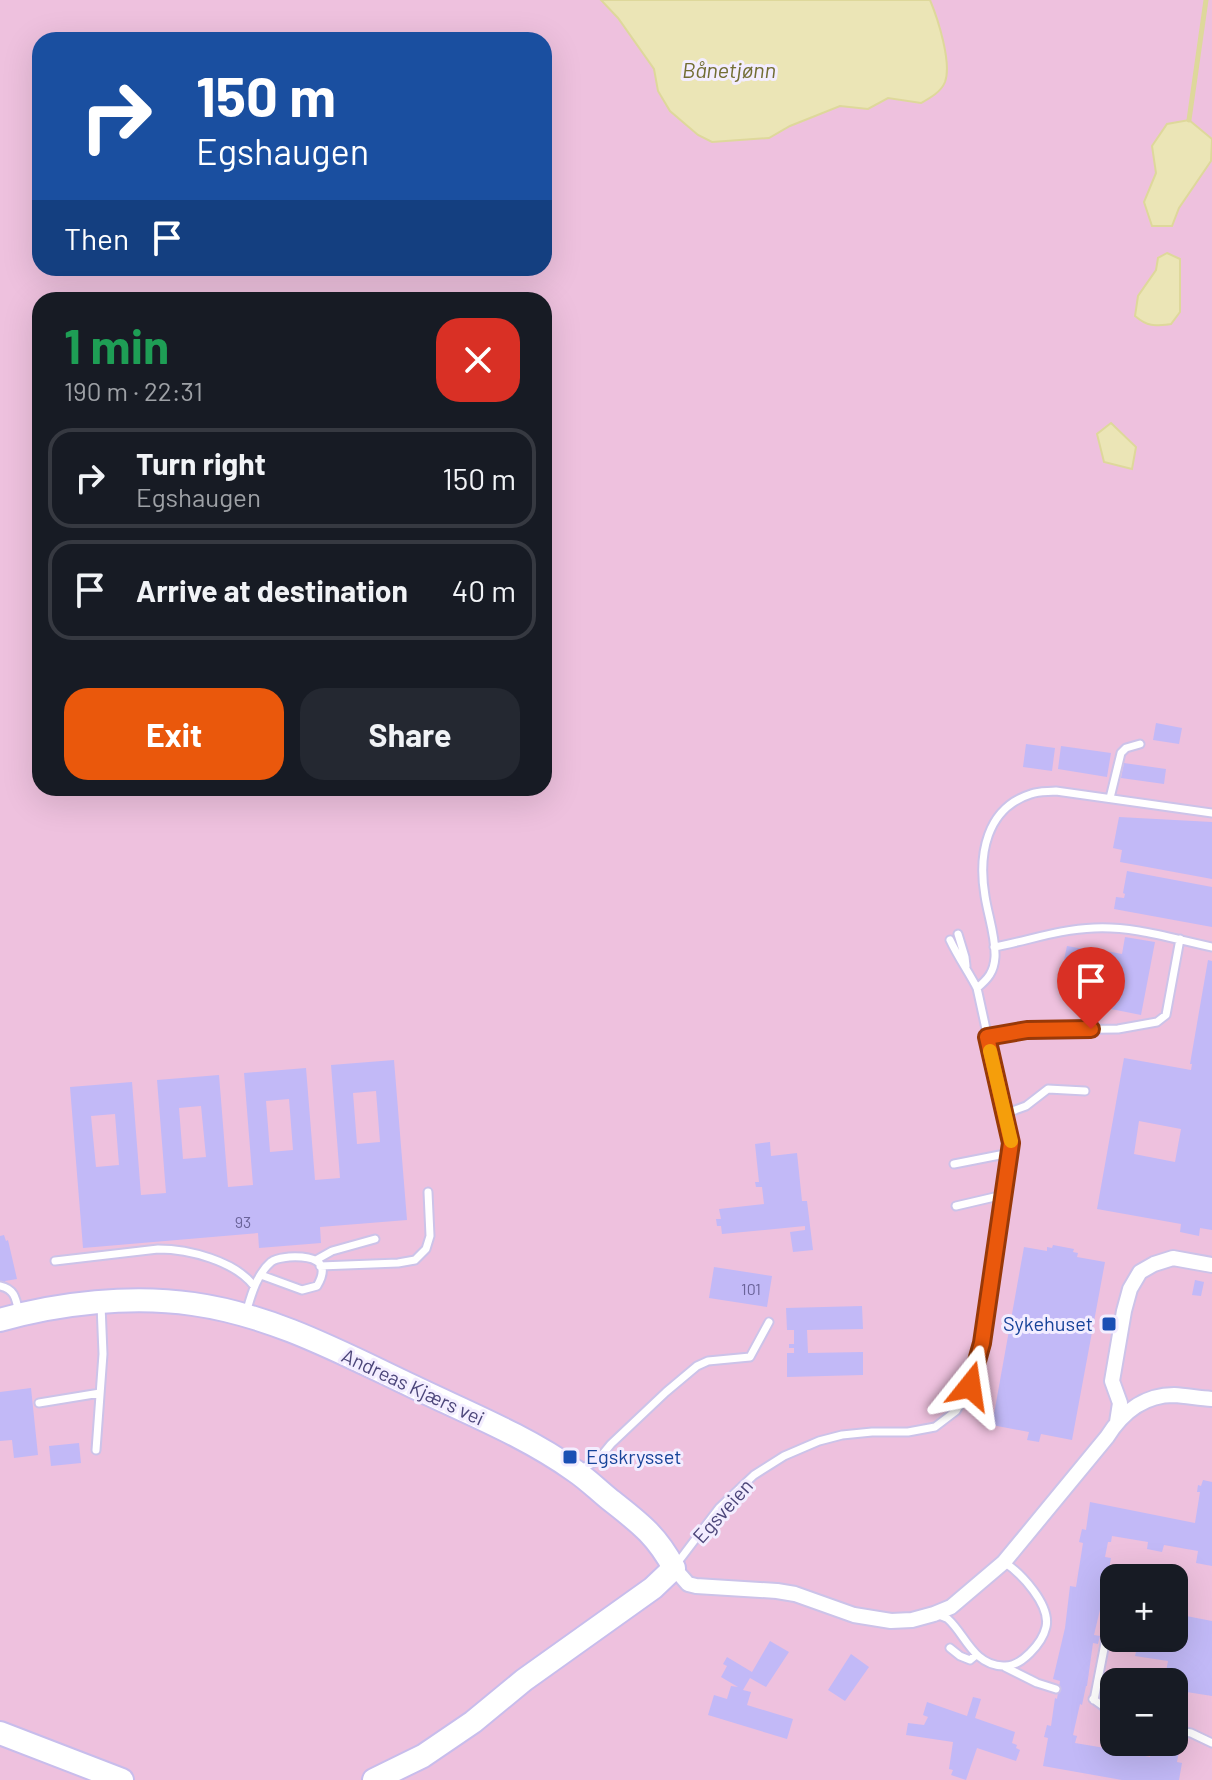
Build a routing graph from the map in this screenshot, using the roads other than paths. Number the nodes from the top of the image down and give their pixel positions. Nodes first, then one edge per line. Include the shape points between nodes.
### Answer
1 (1140, 744) dead end
2 (1110, 798) junction
3 (1212, 813) edge
4 (958, 934) dead end
5 (1180, 939) junction
6 (950, 940) dead end
7 (994, 947) junction
8 (1212, 947) edge
9 (966, 968) junction
10 (977, 988) junction
11 (987, 1037) junction
12 (1085, 1091) dead end
13 (1004, 1114) junction
14 (1010, 1153) junction
15 (954, 1164) dead end
16 (428, 1192) dead end
17 (1003, 1195) junction
18 (956, 1206) dead end
19 (375, 1239) dead end
20 (55, 1261) dead end
21 (318, 1263) junction
22 (1212, 1265) edge
23 (261, 1275) junction
24 (0, 1286) edge
25 (254, 1286) junction
26 (101, 1303) junction
27 (246, 1315) junction
28 (10, 1318) edge
29 (769, 1322) dead end
30 (100, 1393) junction
31 (1212, 1399) edge
32 (39, 1403) dead end
33 (1117, 1422) junction
34 (96, 1450) dead end
35 (575, 1471) junction
36 (1004, 1562) junction
37 (674, 1568) junction
38 (934, 1614) junction
39 (950, 1648) dead end
40 (1102, 1652) edge
41 (976, 1655) junction
42 (1003, 1666) junction
43 (1056, 1689) dead end
44 (1100, 1704) edge
45 (0, 1733) edge
46 (1188, 1733) edge
47 (1212, 1742) edge
48 (122, 1780) edge
49 (374, 1780) edge

1 - 2 lane via 1121,753
2 - 3 lane
2 - 7 lane via 1037,792 1000,814 982,854
4 - 9 lane
5 - 7 lane via 1098,927
5 - 8 lane
5 - 11 lane via 1166,1015 1157,1022
6 - 9 lane
7 - 10 lane via 989,978
9 - 10 lane, Egsveien
10 - 11 lane, Egsveien
11 - 13 lane, Egsveien
12 - 13 lane via 1048,1089
13 - 14 lane, Egsveien
14 - 15 lane
14 - 17 lane, Egsveien
16 - 21 lane via 430,1236 415,1260
17 - 18 lane
17 - 37 lane, Egsveien via 982,1343 970,1386 956,1411 935,1427 842,1435 784,1456 719,1508
19 - 21 lane via 332,1251
20 - 25 lane via 175,1249 232,1268
21 - 23 lane via 304,1256 279,1258
21 - 23 lane via 320,1281 309,1290
22 - 33 street via 1173,1258 1140,1272 1124,1311 1112,1381 1120,1403
23 - 25 lane
24 - 28 lane via 13,1292
25 - 27 lane
26 - 27 street, Andreas Kjærs vei via 173,1302
26 - 28 street, Andreas Kjærs vei
26 - 30 lane
27 - 35 street, Andreas Kjærs vei via 315,1340 513,1434
29 - 35 lane via 750,1357 697,1366 595,1462
30 - 32 lane
30 - 34 lane
31 - 33 street via 1150,1399
33 - 36 street
35 - 37 street, Andreas Kjærs vei via 639,1521
36 - 38 street via 951,1607
36 - 42 lane via 1034,1592 1047,1624 1024,1659
37 - 38 street via 688,1584 795,1594 870,1618 912,1620
37 - 49 street, Egsveien via 473,1722 423,1756
38 - 41 lane via 947,1619
39 - 41 lane via 970,1660
40 - 44 lane via 1092,1699
41 - 42 lane
42 - 43 lane
45 - 48 street
46 - 47 lane

